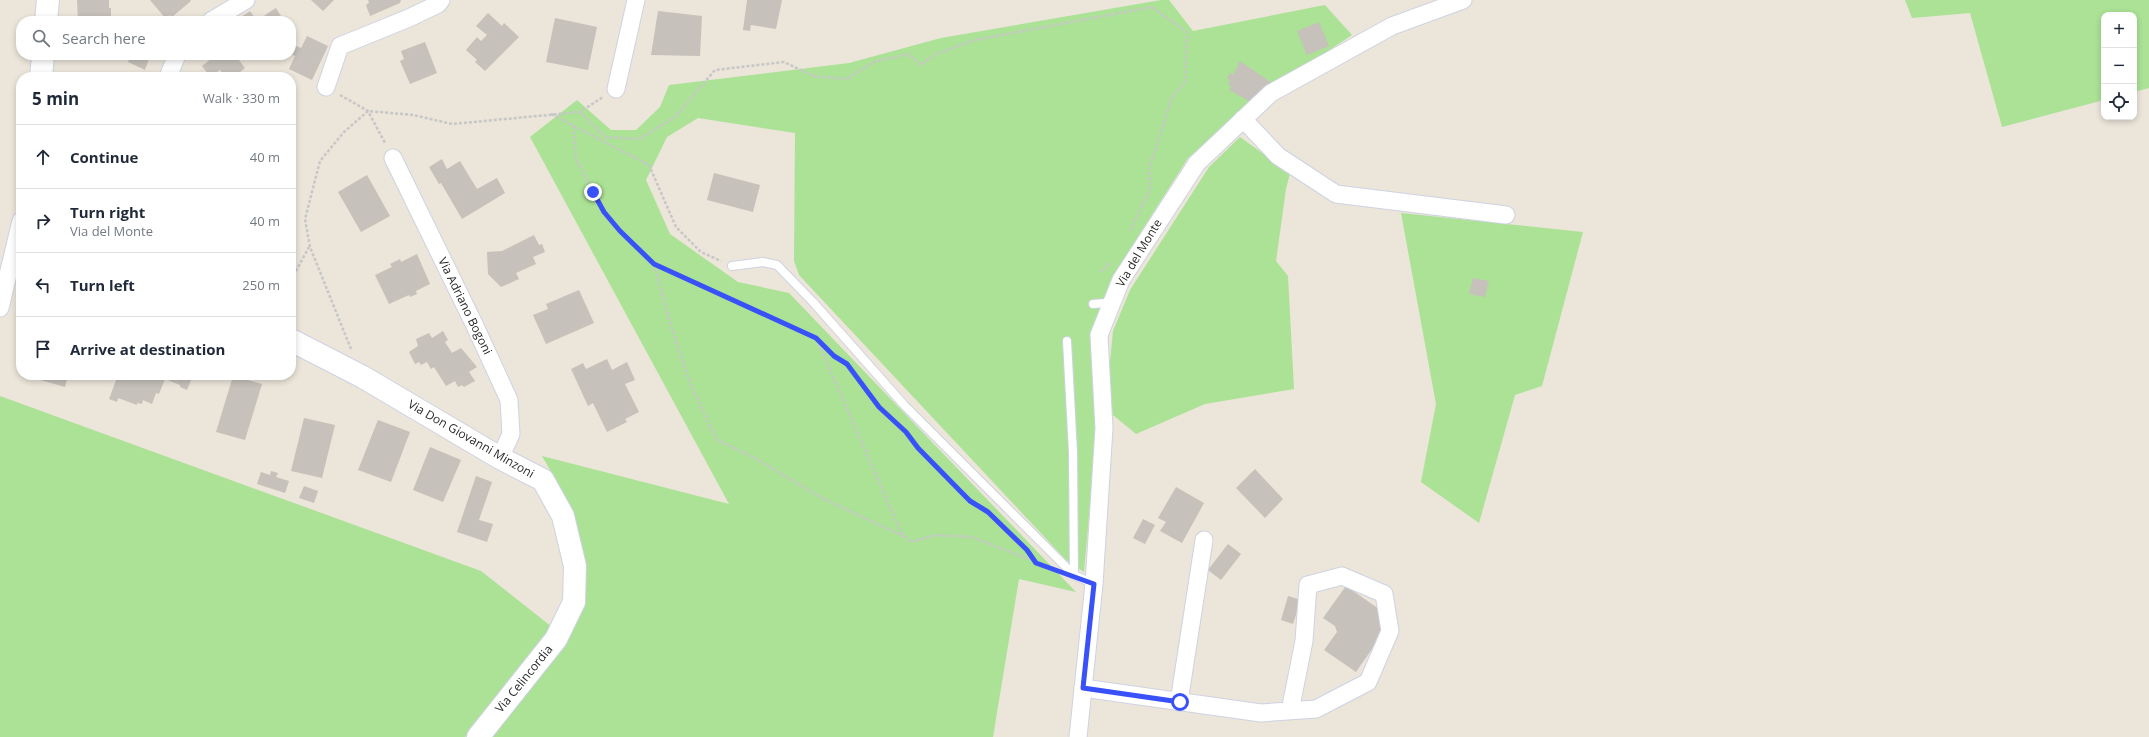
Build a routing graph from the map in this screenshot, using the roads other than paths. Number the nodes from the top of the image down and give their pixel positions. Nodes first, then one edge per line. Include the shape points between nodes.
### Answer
1 (48, 0) edge
2 (246, 0) edge
3 (441, 0) edge
4 (636, 0) edge
5 (1463, 0) edge
6 (46, 16) edge
7 (219, 16) edge
8 (43, 60) edge
9 (175, 60) edge
10 (41, 72) edge
11 (170, 72) edge
12 (326, 87) road end
13 (616, 89) road end
14 (1243, 119) junction
15 (393, 158) road end
16 (1506, 215) dead end
17 (16, 242) edge
18 (732, 266) road end
19 (1121, 280) junction
20 (1093, 304) dead end
21 (0, 308) edge
22 (1067, 341) dead end
23 (296, 343) edge
24 (500, 458) junction
25 (1204, 540) dead end
26 (1074, 575) junction
27 (1094, 584) junction
28 (566, 618) joint
29 (1083, 688) junction
30 (1180, 702) junction
31 (1290, 711) junction
32 (478, 737) edge
33 (1078, 737) edge

1 - 6 street
2 - 7 street
3 - 12 street via 438,4 409,18 340,46
4 - 13 street
5 - 14 street, Via del Monte via 1392,26 1271,93
8 - 10 street
9 - 11 street
14 - 16 street via 1278,156 1336,194
14 - 19 street, Via del Monte via 1197,162
15 - 24 street, Via Adriano Bogoni via 509,400 511,434
17 - 21 street
18 - 26 lane via 762,262 777,265 905,406
19 - 20 lane via 1106,303
19 - 27 street, Via del Monte via 1099,335 1104,428
22 - 26 lane via 1073,452
23 - 24 street, Via Don Giovanni Minzoni via 364,377
24 - 28 street, Via Don Giovanni Minzoni via 543,480 563,516 575,566 574,602
25 - 30 street
26 - 27 lane
27 - 29 street, Via del Monte
28 - 32 street, Via Celincordia via 556,640
29 - 30 street
29 - 33 street, Via del Monte
30 - 31 street via 1261,713
31 - 31 street via 1316,709 1368,682 1390,631 1384,594 1342,576 1308,586 1304,641

